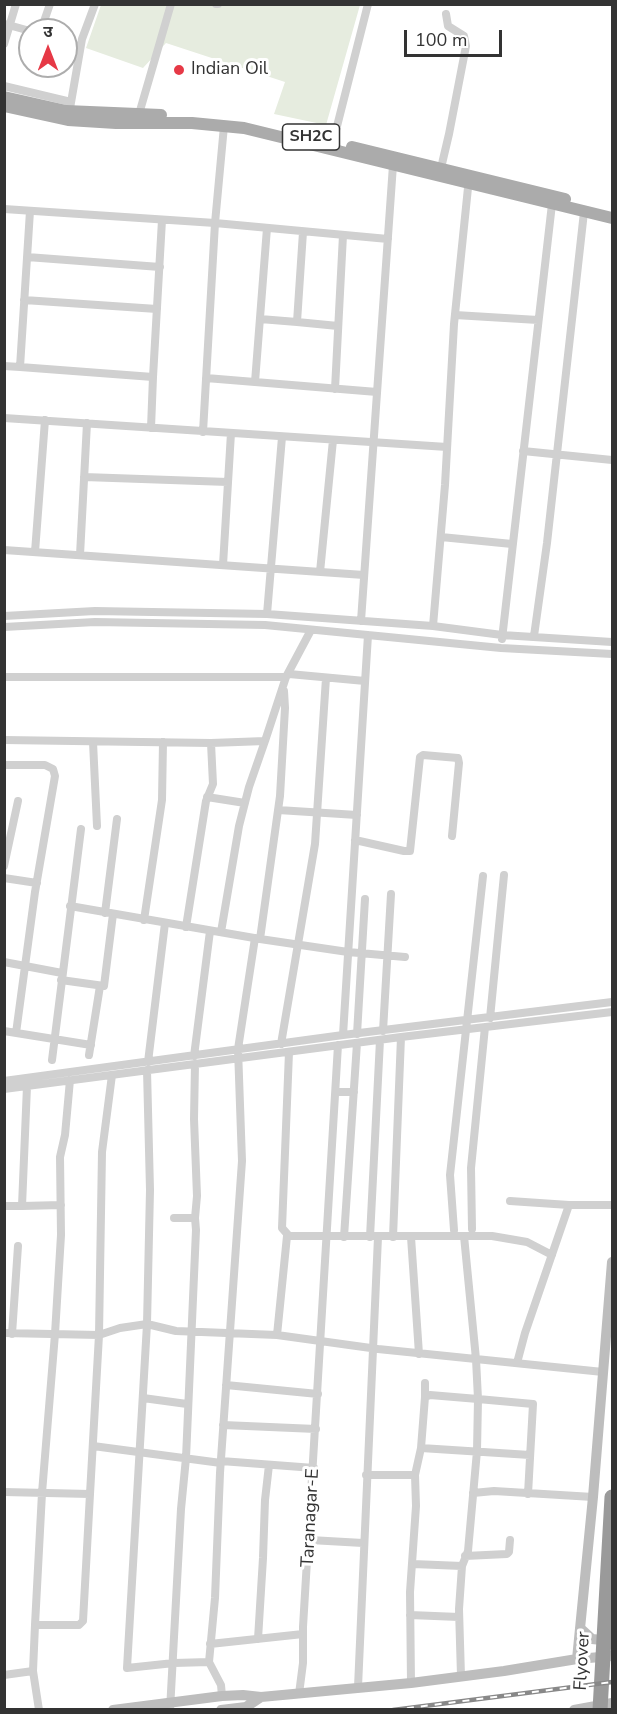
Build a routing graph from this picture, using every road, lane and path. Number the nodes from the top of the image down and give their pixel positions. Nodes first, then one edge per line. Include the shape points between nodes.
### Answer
1 (16, 4) edge
2 (95, 4) edge
3 (171, 4) edge
4 (368, 4) edge
5 (446, 14) dead end
6 (7, 25) edge
7 (4, 44) edge
8 (80, 47) joint
9 (4, 86) edge
10 (4, 98) edge
11 (4, 106) edge
12 (70, 111) junction
13 (139, 114) junction
14 (155, 119) junction
15 (224, 126) junction
16 (333, 142) junction
17 (393, 165) junction
18 (441, 168) junction
19 (468, 180) junction
20 (552, 204) junction
21 (4, 209) edge
22 (30, 211) junction
23 (612, 211) edge
24 (584, 212) junction
25 (612, 218) edge
26 (162, 220) junction
27 (215, 223) junction
28 (267, 228) junction
29 (303, 231) junction
30 (344, 235) junction
31 (388, 239) junction
32 (27, 257) junction
33 (160, 267) junction
34 (24, 300) junction
35 (157, 309) junction
36 (455, 315) junction
37 (260, 319) junction
38 (538, 320) junction
39 (297, 322) junction
40 (338, 326) junction
41 (4, 366) edge
42 (20, 367) junction
43 (153, 377) junction
44 (206, 378) junction
45 (255, 382) junction
46 (335, 389) junction
47 (377, 392) junction
48 (4, 418) edge
49 (45, 420) junction
50 (87, 423) junction
51 (151, 428) junction
52 (203, 432) junction
53 (231, 433) junction
54 (282, 437) junction
55 (333, 440) junction
56 (374, 442) junction
57 (447, 447) junction
58 (523, 451) junction
59 (556, 454) junction
60 (612, 460) edge
61 (84, 477) junction
62 (228, 482) junction
63 (441, 537) junction
64 (512, 544) junction
65 (4, 550) edge
66 (35, 552) junction
67 (80, 555) junction
68 (223, 565) junction
69 (271, 568) junction
70 (320, 572) junction
71 (364, 575) junction
72 (267, 614) junction
73 (4, 615) edge
74 (361, 621) junction
75 (434, 626) junction
76 (4, 627) edge
77 (311, 630) junction
78 (502, 634) junction
79 (368, 635) junction
80 (534, 636) junction
81 (612, 642) edge
82 (501, 648) junction
83 (612, 654) edge
84 (4, 677) edge
85 (286, 678) junction
86 (326, 678) junction
87 (365, 681) junction
88 (4, 740) edge
89 (265, 741) junction
90 (93, 742) junction
91 (163, 742) junction
92 (211, 743) junction
93 (4, 765) edge
94 (207, 797) junction
95 (18, 801) dead end
96 (245, 802) junction
97 (278, 810) junction
98 (317, 814) junction
99 (357, 815) junction
100 (117, 819) dead end
101 (97, 826) dead end
102 (81, 829) dead end
103 (452, 836) dead end
104 (355, 840) junction
105 (4, 866) edge
106 (504, 875) dead end
107 (483, 876) dead end
108 (4, 878) edge
109 (37, 883) junction
110 (391, 894) dead end
111 (365, 899) dead end
112 (70, 906) junction
113 (109, 914) junction
114 (144, 920) junction
115 (165, 923) junction
116 (186, 927) junction
117 (210, 931) junction
118 (221, 932) junction
119 (258, 938) junction
120 (297, 944) junction
121 (348, 952) junction
122 (362, 953) junction
123 (387, 955) junction
124 (405, 957) dead end
125 (4, 962) edge
126 (24, 965) junction
127 (62, 977) junction
128 (100, 986) junction
129 (612, 1002) edge
130 (612, 1012) edge
131 (490, 1018) junction
132 (467, 1025) junction
133 (485, 1027) junction
134 (4, 1031) edge
135 (16, 1033) junction
136 (343, 1035) junction
137 (381, 1036) junction
138 (401, 1037) junction
139 (357, 1038) junction
140 (56, 1039) junction
141 (281, 1044) junction
142 (91, 1045) junction
143 (339, 1045) junction
144 (238, 1049) junction
145 (289, 1052) junction
146 (89, 1055) dead end
147 (239, 1059) junction
148 (52, 1060) dead end
149 (194, 1060) junction
150 (148, 1066) junction
151 (112, 1075) junction
152 (70, 1080) junction
153 (4, 1081) edge
154 (27, 1086) junction
155 (4, 1089) edge
156 (336, 1092) junction
157 (354, 1092) junction
158 (334, 1123) junction
159 (352, 1124) junction
160 (332, 1161) junction
161 (349, 1162) junction
162 (330, 1189) junction
163 (348, 1189) junction
164 (510, 1201) dead end
165 (61, 1205) junction
166 (569, 1205) junction
167 (612, 1205) edge
168 (4, 1206) edge
169 (22, 1206) junction
170 (174, 1218) dead end
171 (195, 1218) junction
172 (472, 1229) dead end
173 (454, 1230) dead end
174 (289, 1236) junction
175 (464, 1236) junction
176 (328, 1237) junction
177 (344, 1237) junction
178 (374, 1237) junction
179 (393, 1237) junction
180 (411, 1237) junction
181 (18, 1246) dead end
182 (552, 1255) junction
183 (612, 1262) edge
184 (147, 1324) junction
185 (191, 1331) junction
186 (8, 1333) edge
187 (230, 1333) junction
188 (55, 1334) junction
189 (99, 1335) junction
190 (277, 1335) junction
191 (321, 1342) junction
192 (374, 1349) junction
193 (419, 1354) junction
194 (476, 1359) junction
195 (517, 1363) junction
196 (603, 1372) junction
197 (425, 1383) dead end
198 (226, 1385) junction
199 (318, 1394) junction
200 (425, 1397) junction
201 (143, 1398) junction
202 (478, 1398) junction
203 (187, 1404) junction
204 (223, 1425) junction
205 (316, 1429) junction
206 (93, 1446) junction
207 (420, 1448) junction
208 (477, 1451) junction
209 (140, 1452) junction
210 (530, 1455) junction
211 (186, 1458) junction
212 (221, 1462) junction
213 (269, 1465) junction
214 (314, 1468) junction
215 (366, 1475) junction
216 (415, 1475) junction
217 (4, 1492) edge
218 (42, 1493) junction
219 (473, 1493) junction
220 (90, 1494) junction
221 (528, 1494) junction
222 (593, 1497) junction
223 (612, 1497) edge
224 (309, 1540) junction
225 (510, 1540) dead end
226 (363, 1543) junction
227 (465, 1556) junction
228 (413, 1564) junction
229 (462, 1566) junction
230 (410, 1615) junction
231 (459, 1617) junction
232 (34, 1625) junction
233 (580, 1628) junction
234 (303, 1634) junction
235 (258, 1639) junction
236 (612, 1641) edge
237 (210, 1644) junction
238 (612, 1656) edge
239 (577, 1659) junction
240 (208, 1662) junction
241 (174, 1663) junction
242 (33, 1671) junction
243 (4, 1675) edge
244 (461, 1676) junction
245 (411, 1683) junction
246 (357, 1687) junction
247 (299, 1694) junction
248 (222, 1696) junction
249 (261, 1697) junction
250 (612, 1703) edge
251 (170, 1706) edge
252 (586, 1709) edge
253 (39, 1710) edge
254 (113, 1710) edge
255 (221, 1710) edge

1 - 6 street
2 - 8 street
3 - 13 street
4 - 16 street
5 - 18 street via 448,26 464,36 466,46
6 - 7 street
8 - 12 street
9 - 12 street
10 - 12 main road, SH2C
11 - 12 main road, SH2C via 46,117
12 - 13 main road, SH2C
12 - 14 main road, SH2C
13 - 14 main road, SH2C
14 - 15 main road, SH2C
14 - 16 main road, SH2C via 210,117 247,121
15 - 17 main road, SH2C
15 - 27 street
16 - 18 main road, SH2C
17 - 19 main road, SH2C
17 - 31 street
18 - 19 main road, SH2C
19 - 20 main road, SH2C
19 - 23 main road, SH2C
19 - 36 street
20 - 24 main road, SH2C
20 - 38 street
21 - 22 street
22 - 26 street
22 - 32 street
24 - 25 main road, SH2C
24 - 59 street
26 - 27 street
26 - 33 street
27 - 28 street
27 - 44 street
28 - 29 street
28 - 37 street
29 - 30 street
29 - 39 street
30 - 31 street
30 - 40 street
31 - 47 street
32 - 33 street
32 - 34 street
33 - 35 street
34 - 35 street
34 - 42 street
35 - 43 street
36 - 38 street
36 - 57 street
37 - 39 street
37 - 45 street
38 - 58 street
39 - 40 street
40 - 46 street
41 - 42 street
42 - 43 street
43 - 51 street
44 - 45 street
44 - 52 street
45 - 46 street
46 - 47 street
47 - 56 street
48 - 49 street
49 - 50 street
49 - 66 street
50 - 51 street
50 - 61 street
51 - 52 street
52 - 53 street
53 - 54 street
53 - 62 street
54 - 55 street
54 - 69 street
55 - 56 street
55 - 70 street
56 - 57 street
56 - 71 street
57 - 63 street
58 - 59 street
58 - 64 street
59 - 60 street
59 - 80 street
61 - 62 street
61 - 67 street
62 - 68 street
63 - 64 street
63 - 75 street
64 - 78 street
65 - 66 street
66 - 67 street
67 - 68 street
68 - 69 street
69 - 70 street
69 - 72 street
70 - 71 street
71 - 74 street
72 - 73 street via 95,610
72 - 74 street
74 - 75 street
75 - 78 street
76 - 77 street via 95,622 265,625
77 - 79 street
77 - 85 street
78 - 80 street
78 - 82 street
79 - 82 street
79 - 87 street
80 - 81 street
82 - 83 street
84 - 85 street
85 - 86 street
85 - 89 street
85 - 97 street
86 - 87 street
86 - 98 street
87 - 99 street
88 - 90 street
89 - 92 street
89 - 96 street
90 - 91 street
90 - 101 street
91 - 92 street
91 - 114 street via 162,800
92 - 94 street via 213,784
93 - 109 street via 45,765 53,769 55,776
94 - 96 street
94 - 116 street
95 - 105 street
96 - 118 street
97 - 98 street
97 - 119 street
98 - 99 street
98 - 120 street
99 - 104 street
100 - 113 street
102 - 112 street
103 - 104 street via 458,758 423,755 410,851
104 - 121 street
106 - 131 street
107 - 132 street
108 - 109 street
109 - 126 street
110 - 123 street
111 - 122 street
112 - 113 street
112 - 127 street
113 - 114 street
113 - 128 street via 104,987
114 - 115 street
115 - 116 street
115 - 150 street
116 - 117 street
117 - 118 street
117 - 149 street
118 - 119 street
119 - 120 street
119 - 144 street
120 - 121 street
120 - 141 street
121 - 122 street
121 - 136 street
122 - 123 street
122 - 139 street
123 - 124 street
123 - 137 street
125 - 126 street
126 - 127 street
126 - 135 street
127 - 128 street
127 - 140 street
128 - 142 street
129 - 131 street
130 - 133 street
131 - 132 street
132 - 133 street
132 - 137 street
132 - 138 street
132 - 173 street via 450,1175
133 - 172 street via 471,1168
134 - 135 street
135 - 140 street
136 - 139 street
136 - 141 street
137 - 138 street
137 - 139 street
137 - 178 street
138 - 179 street
139 - 143 street
139 - 157 street
140 - 142 street
140 - 148 street
141 - 144 street
142 - 146 street
143 - 145 street
143 - 156 street, Taranagar-E
144 - 147 street
144 - 149 street
145 - 147 street
145 - 174 street via 282,1228
147 - 149 street
147 - 187 street via 242,1161
149 - 150 street
149 - 171 street
150 - 151 street
150 - 153 street
150 - 184 street
151 - 152 street
151 - 189 street via 102,1152
152 - 154 street
152 - 165 street via 60,1157
154 - 155 street
154 - 169 street
156 - 157 street
156 - 158 street, Taranagar-E
157 - 159 street
158 - 159 street
158 - 160 street, Taranagar-E
159 - 161 street
160 - 161 street
160 - 162 street, Taranagar-E
161 - 163 street
162 - 163 street
162 - 176 street, Taranagar-E
163 - 177 street
164 - 166 street
165 - 169 street
165 - 188 street
166 - 167 street
166 - 182 street
168 - 169 street
170 - 171 street
171 - 185 street
174 - 176 street
174 - 190 street
175 - 180 street
175 - 182 street via 527,1242
175 - 194 street
176 - 177 street
176 - 191 street, Taranagar-E
177 - 178 street
178 - 179 street
178 - 192 street
179 - 180 street
180 - 193 street
181 - 186 street
182 - 195 street
183 - 196 street
184 - 185 street
184 - 189 street
184 - 201 street
185 - 187 street
185 - 203 street
186 - 188 street
187 - 190 street
187 - 198 street
188 - 189 street
188 - 218 street
189 - 206 street
190 - 191 street
191 - 192 street
191 - 199 street, Taranagar-E
192 - 193 street
192 - 215 street
193 - 194 street
194 - 195 street
194 - 202 street
195 - 196 street
196 - 222 street
197 - 200 street
198 - 199 street
198 - 204 street
199 - 205 street, Taranagar-E
200 - 202 street
200 - 207 street
201 - 203 street
201 - 209 street
202 - 208 street
202 - 210 street via 533,1404
203 - 211 street
204 - 205 street
204 - 212 street
205 - 214 street, Taranagar-E
206 - 209 street
206 - 220 street
207 - 208 street
207 - 216 street
208 - 210 street
208 - 219 street
209 - 211 street
209 - 241 street via 127,1668
210 - 221 street
211 - 212 street
211 - 241 street
212 - 213 street
212 - 237 street
213 - 214 street
213 - 235 street
214 - 224 street, Taranagar-E
215 - 216 street
215 - 226 street
216 - 228 street
217 - 218 street
218 - 220 street
218 - 232 street
219 - 221 street
219 - 227 street
220 - 232 street via 83,1621 79,1625
221 - 222 street
222 - 233 street
223 - 252 highway, Flyover via 605,1614
224 - 226 street
224 - 234 street, Taranagar-E
225 - 227 street via 507,1554
226 - 246 street
227 - 229 street
228 - 229 street
228 - 230 street
229 - 231 street
230 - 231 street
230 - 245 street
231 - 244 street
232 - 242 street
233 - 236 street via 592,1639
233 - 239 street
234 - 235 street
234 - 247 street, Taranagar-E
235 - 237 street
237 - 240 street
238 - 239 street
239 - 244 street
240 - 241 street
240 - 248 street via 221,1685
241 - 251 street
242 - 243 street
242 - 253 street
244 - 245 street
245 - 246 street
246 - 247 street
247 - 249 street
248 - 249 street
248 - 251 street
249 - 255 street via 246,1707
250 - 252 street
251 - 254 street

